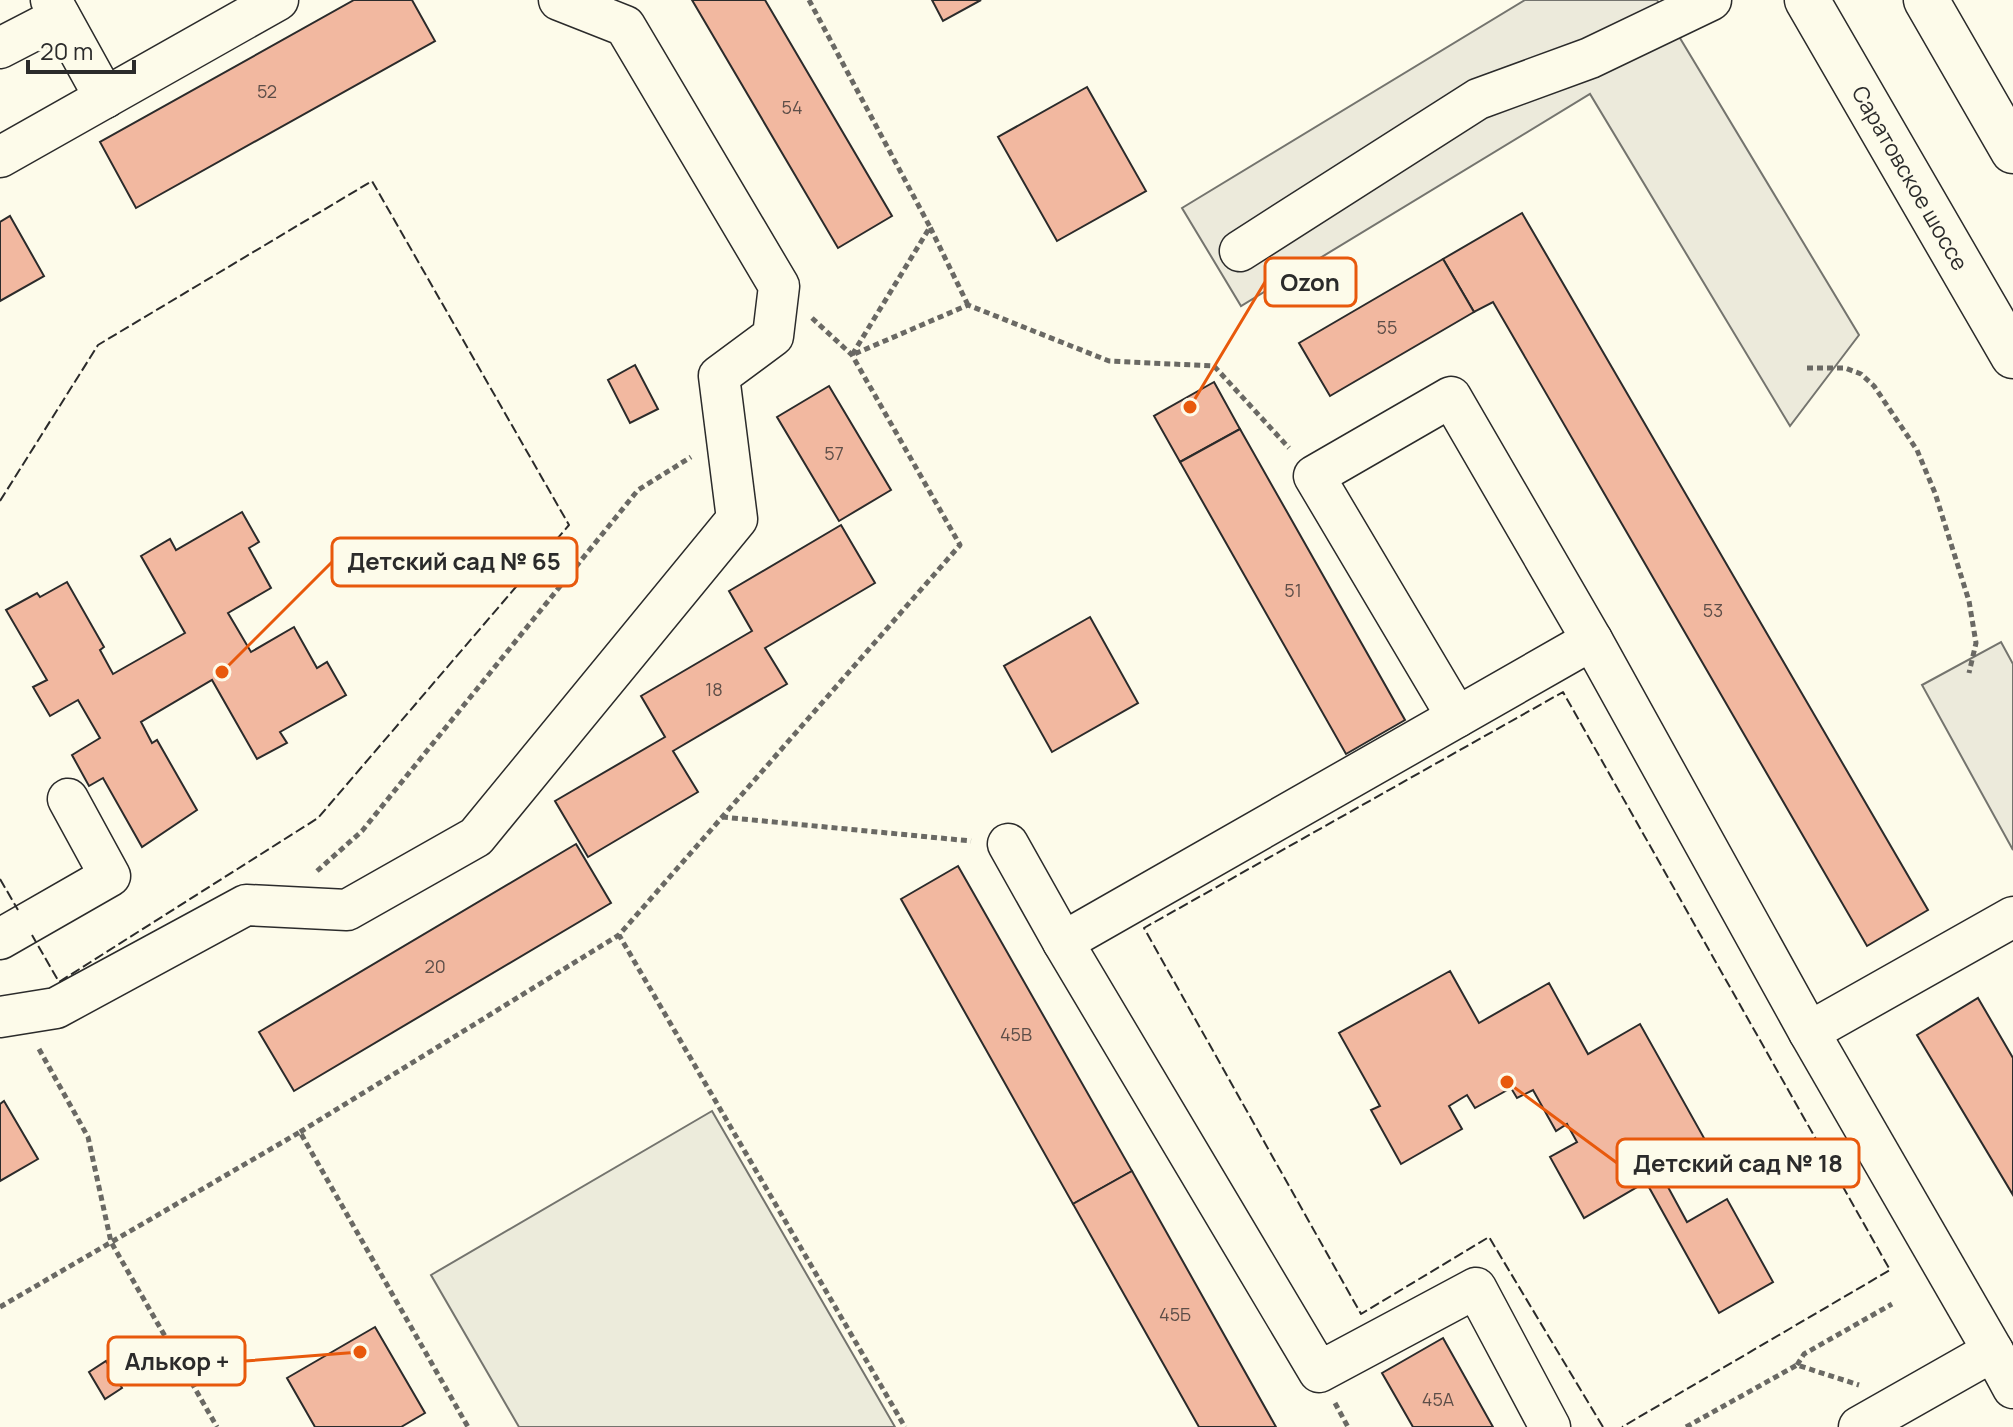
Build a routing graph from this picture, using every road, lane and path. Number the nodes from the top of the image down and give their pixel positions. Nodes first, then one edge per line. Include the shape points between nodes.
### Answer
1 (278, 0) edge
2 (559, 0) edge
3 (809, 0) edge
4 (1711, 0) edge
5 (1807, 0) edge
6 (1926, 0) edge
7 (56, 8) edge
8 (0, 48) edge
9 (105, 98) junction
10 (2013, 151) edge
11 (0, 157) edge
12 (930, 227) junction
13 (1240, 251) dead end
14 (968, 305) junction
15 (852, 355) junction
16 (2013, 356) edge
17 (1807, 368) dead end
18 (725, 435) junction
19 (1314, 476) junction
20 (1592, 640) junction
21 (1969, 673) dead end
22 (1457, 717) junction
23 (68, 799) dead end
24 (722, 817) junction
25 (1008, 844) joint
26 (277, 907) junction
27 (2013, 917) edge
28 (619, 935) junction
29 (0, 939) edge
30 (1063, 942) junction
31 (10, 1015) edge
32 (1809, 1032) junction
33 (300, 1132) junction
34 (111, 1242) junction
35 (1892, 1304) dead end
36 (0, 1307) edge
37 (1993, 1351) junction
38 (1797, 1365) junction
39 (2013, 1388) edge
40 (1905, 1401) junction
41 (217, 1427) edge
42 (468, 1427) edge
43 (905, 1427) edge
44 (1550, 1427) edge
45 (1686, 1427) edge
46 (1859, 1427) edge

1 - 9 lane
2 - 18 lane via 625,26 779,286 773,336 719,376
3 - 12 path
4 - 13 lane via 1590,58 1478,99
5 - 16 main road, Саратовское шоссе
6 - 10 main road
7 - 8 lane
7 - 9 lane
9 - 11 lane
12 - 14 path
12 - 15 path
14 - 15 path
14 - 19 path via 1109,361 1214,366
15 - 24 path via 960,545
17 - 21 path via 1845,368 1861,374 1917,450 1969,601 1976,643
18 - 26 path via 638,490 362,831
18 - 26 lane via 737,519 476,837 347,910
19 - 20 lane via 1451,397
19 - 22 lane
20 - 22 lane
20 - 32 lane
22 - 30 lane
23 - 29 lane via 110,876
24 - 25 path
24 - 28 path
25 - 30 lane
26 - 31 lane via 246,905 56,1008
27 - 32 lane
28 - 33 path
28 - 43 path
30 - 44 lane via 1319,1372 1476,1288
31 - 34 path via 88,1137
32 - 37 lane
33 - 34 path
33 - 42 path
34 - 36 path
34 - 41 path
35 - 38 path via 1804,1354
37 - 39 lane
37 - 40 lane
38 - 40 path
38 - 45 path
40 - 46 lane

